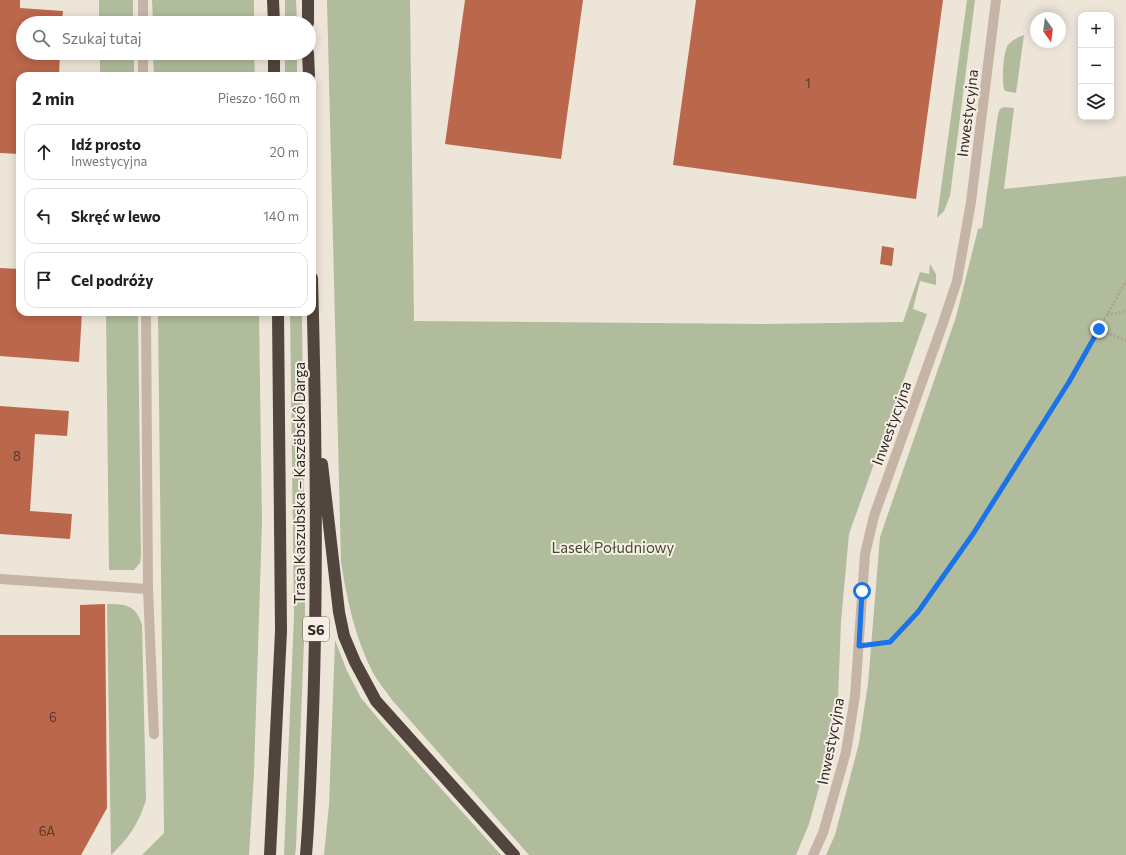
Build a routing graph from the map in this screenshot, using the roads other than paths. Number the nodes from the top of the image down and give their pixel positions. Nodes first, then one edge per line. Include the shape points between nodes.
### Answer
1 (143, 0) edge
2 (273, 0) edge
3 (308, 0) edge
4 (996, 0) edge
5 (143, 16) edge
6 (274, 16) edge
7 (308, 16) edge
8 (143, 60) edge
9 (274, 60) edge
10 (308, 60) edge
11 (143, 72) edge
12 (274, 72) edge
13 (309, 72) edge
14 (146, 316) edge
15 (278, 316) edge
16 (313, 316) edge
17 (315, 403) junction
18 (0, 580) edge
19 (148, 590) junction
20 (154, 734) dead end
21 (270, 855) edge
22 (306, 855) edge
23 (514, 855) edge
24 (813, 855) edge

1 - 5 street
2 - 6 highway
3 - 7 highway
4 - 24 street, Inwestycyjna via 971,202 957,281 874,516 866,554 855,696 846,752 823,833
8 - 11 street
9 - 12 highway
10 - 13 highway
14 - 19 street
15 - 21 highway, Trasa Kaszubska – Kaszëbskô Darga / S6 via 281,632
16 - 17 highway, Trasa Kaszubska – Kaszëbskô Darga / S6
17 - 22 highway, Trasa Kaszubska – Kaszëbskô Darga / S6 via 316,630
17 - 23 highway via 339,612 344,636 355,662 376,701
18 - 19 street
19 - 20 street

